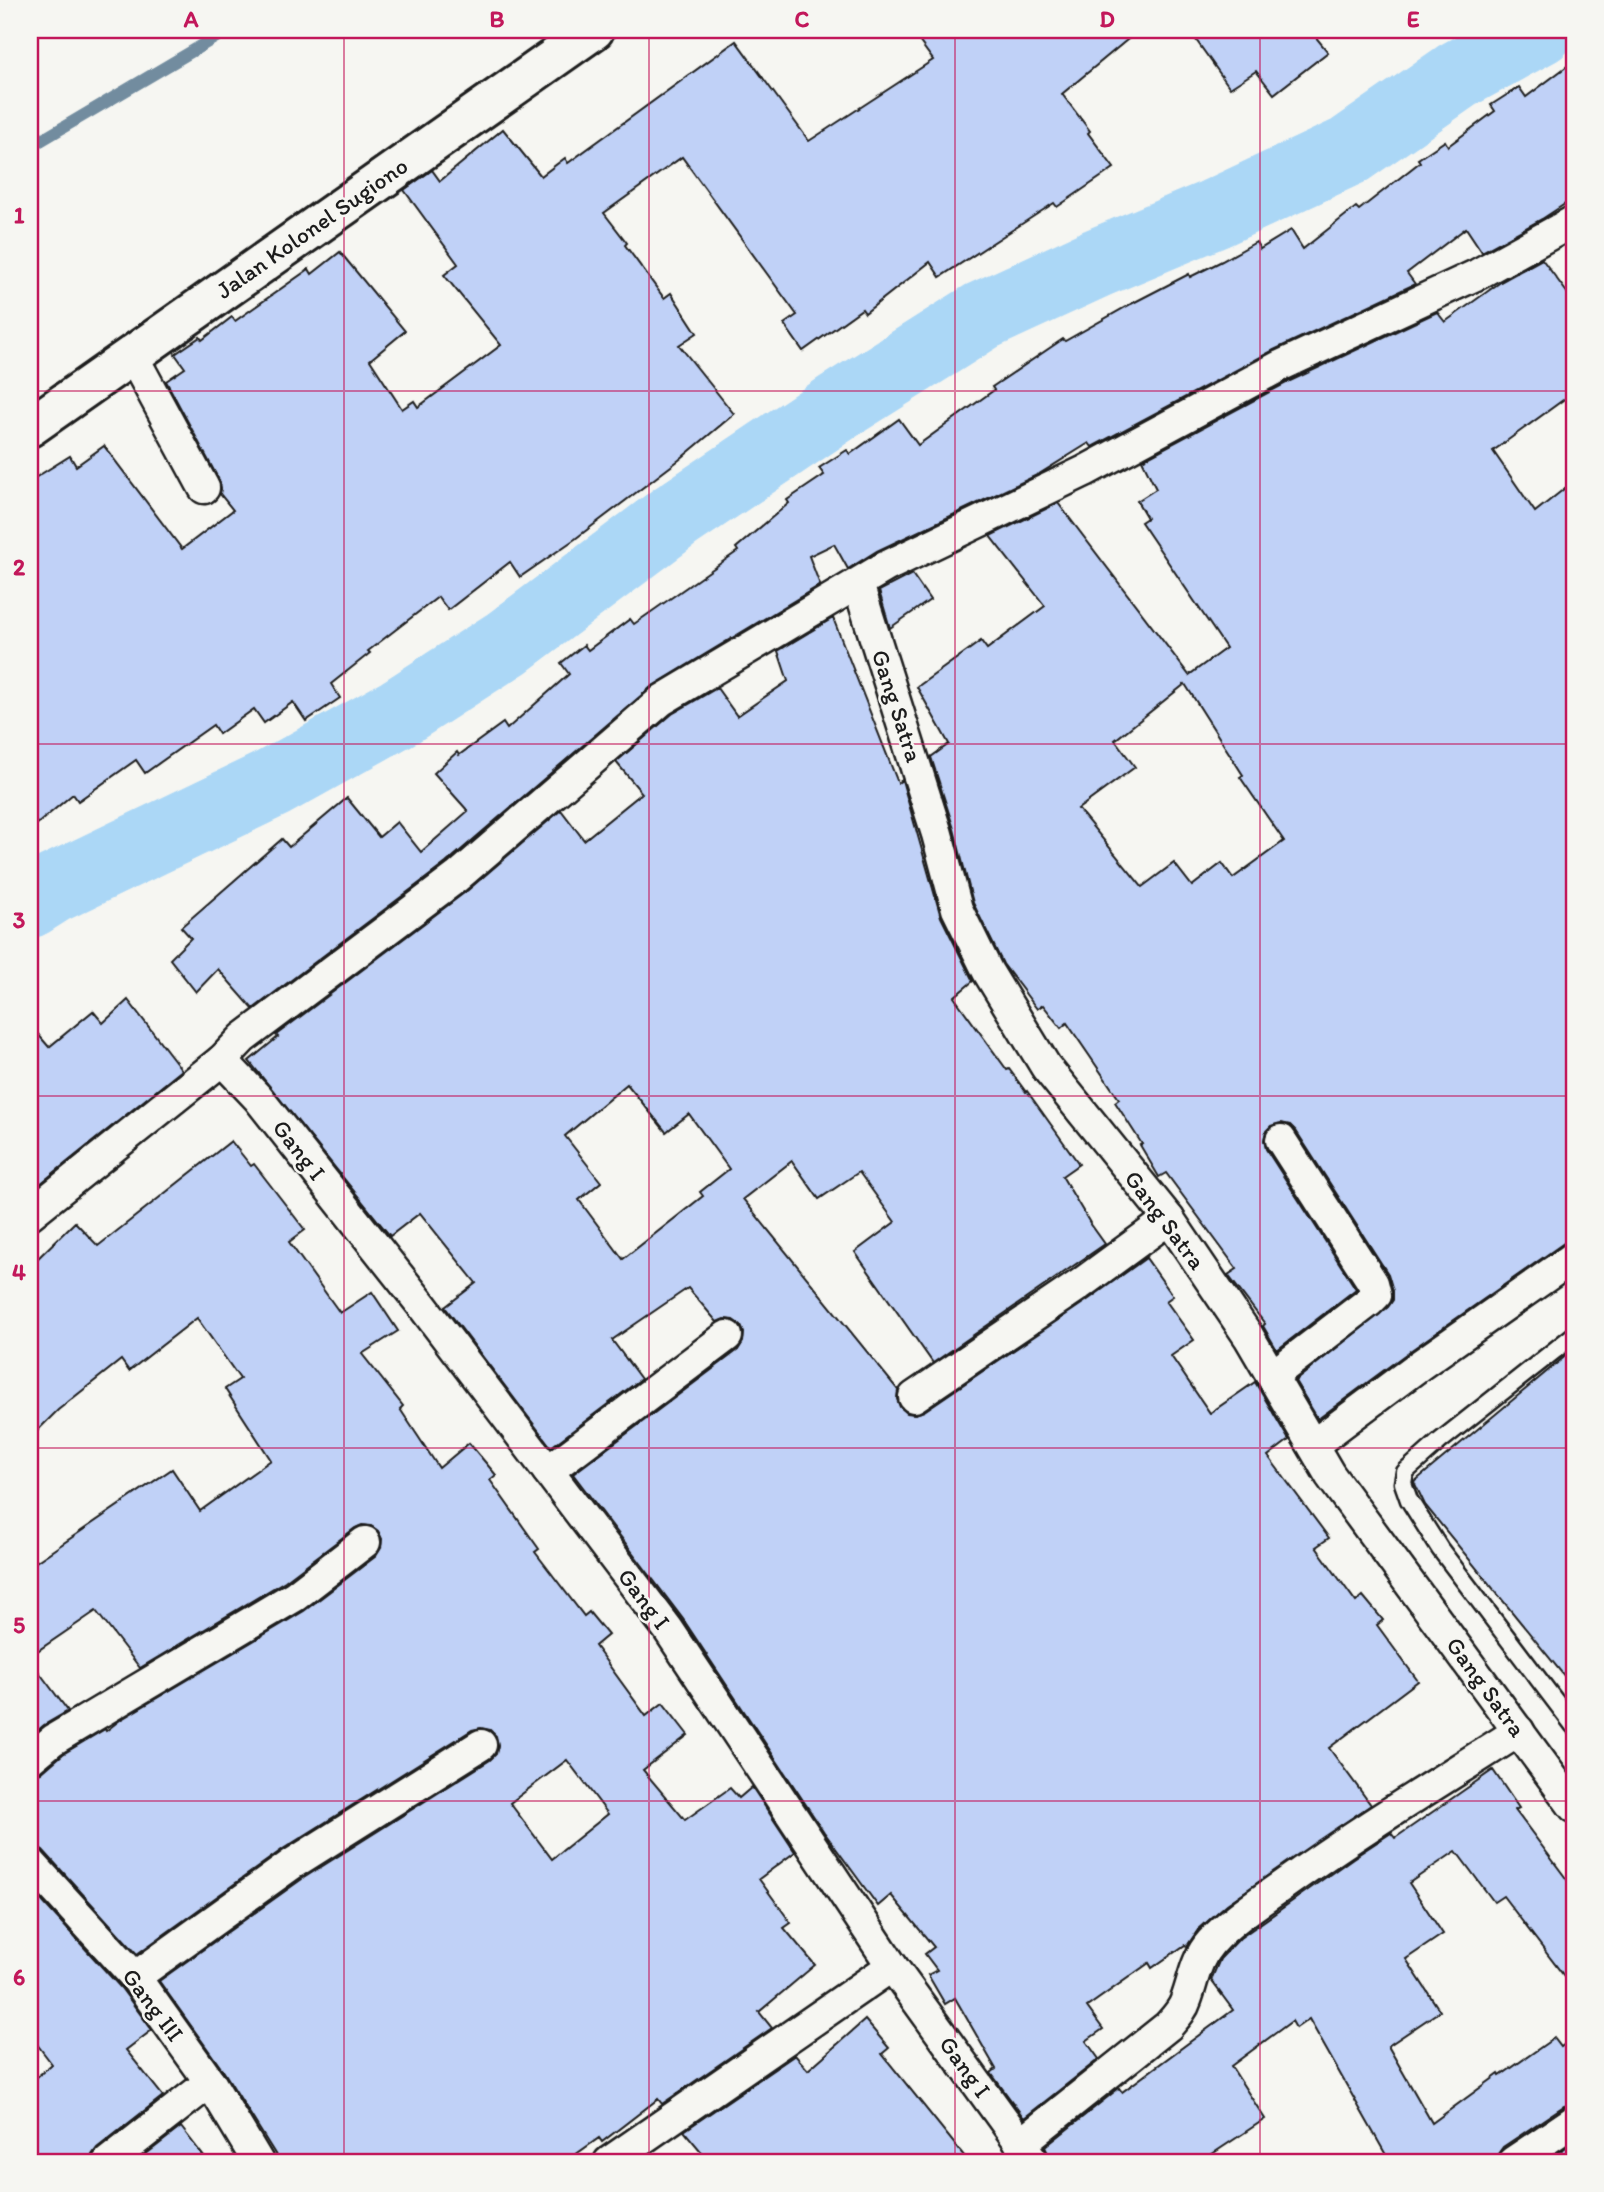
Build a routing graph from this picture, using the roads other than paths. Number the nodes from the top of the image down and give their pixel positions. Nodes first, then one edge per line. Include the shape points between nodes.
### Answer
1 (594, 30) edge
2 (1571, 231) edge
3 (132, 355) junction
4 (30, 427) edge
5 (204, 488) dead end
6 (858, 584) junction
7 (222, 1060) junction
8 (1281, 1140) dead end
9 (30, 1214) edge
10 (1169, 1219) junction
11 (1574, 1258) edge
12 (1574, 1335) edge
13 (727, 1336) dead end
14 (1272, 1376) junction
15 (914, 1397) dead end
16 (1313, 1445) junction
17 (548, 1471) junction
18 (365, 1542) dead end
19 (1574, 1726) edge
20 (1518, 1731) junction
21 (481, 1745) dead end
22 (30, 1759) edge
23 (1574, 1807) edge
24 (30, 1862) edge
25 (892, 1966) junction
26 (135, 1977) junction
27 (210, 2082) junction
28 (1574, 2121) edge
29 (1027, 2153) edge
30 (108, 2162) edge
31 (258, 2162) edge
32 (609, 2162) edge
33 (1513, 2162) edge

1 - 3 street, Jalan Kolonel Sugiono
2 - 6 street via 1282,365 1085,471
3 - 4 street, Jalan Kolonel Sugiono
3 - 5 street
6 - 7 street via 662,701 457,877 243,1038
6 - 10 street, Gang Satra via 957,909 988,972 1046,1067
7 - 9 street
7 - 17 street, Gang I via 258,1098
8 - 14 street via 1373,1283 1376,1295
10 - 14 street, Gang Satra
10 - 15 street
11 - 16 street
12 - 19 lane via 1440,1441 1405,1472 1403,1483 1440,1549
13 - 17 street
14 - 16 street, Gang Satra
16 - 20 street, Gang Satra via 1330,1475
17 - 25 street, Gang I via 668,1629
18 - 22 street via 295,1597 53,1740
20 - 23 street, Gang Satra
20 - 29 street via 1320,1858 1226,1926 1200,1959 1181,2012
21 - 26 street via 292,1864
24 - 26 street, Gang III
25 - 29 street, Gang I
25 - 32 street
26 - 27 street, Gang III
27 - 30 street
27 - 31 street, Gang III
28 - 33 street

